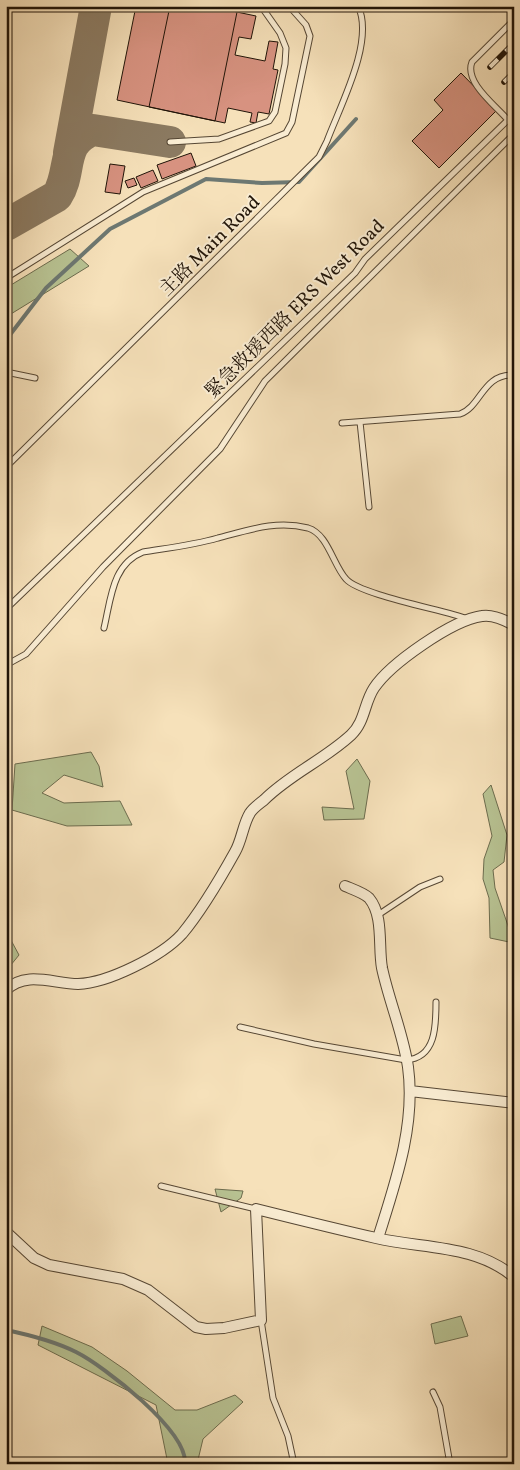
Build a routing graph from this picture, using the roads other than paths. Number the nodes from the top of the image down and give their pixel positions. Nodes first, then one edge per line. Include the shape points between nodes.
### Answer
1 (261, 6) edge
2 (289, 6) edge
3 (358, 6) edge
4 (514, 20) edge
5 (514, 114) edge
6 (507, 119) junction
7 (514, 134) edge
8 (170, 142) dead end
9 (6, 278) edge
10 (8, 372) edge
11 (514, 375) edge
12 (35, 378) dead end
13 (360, 422) junction
14 (342, 423) dead end
15 (6, 467) edge
16 (369, 507) dead end
17 (7, 608) edge
18 (468, 618) junction
19 (514, 625) edge
20 (104, 628) dead end
21 (6, 665) edge
22 (440, 878) dead end
23 (345, 886) dead end
24 (378, 915) junction
25 (6, 990) edge
26 (436, 1002) dead end
27 (240, 1027) dead end
28 (406, 1060) junction
29 (410, 1091) junction
30 (514, 1103) edge
31 (161, 1186) dead end
32 (256, 1209) junction
33 (6, 1232) edge
34 (378, 1238) junction
35 (514, 1277) edge
36 (262, 1320) junction
37 (434, 1392) dead end
38 (294, 1464) edge
39 (450, 1464) edge

1 - 8 lane via 280,33 286,48 275,112 269,121 219,140
2 - 9 lane via 306,25 310,36 292,122 286,133 144,192
3 - 15 lane, 主路 Main Road via 364,30 361,49 319,156
4 - 6 lane via 472,62 470,71 472,80
5 - 6 lane, 緊急救援西路 ERS West Road
6 - 17 lane, 緊急救援西路 ERS West Road via 365,259 355,273
7 - 21 lane via 266,381 220,449 103,567 26,654
10 - 12 lane
11 - 13 lane via 493,381 468,410 460,414
13 - 14 lane
13 - 16 lane
18 - 19 street via 484,615
18 - 20 lane via 366,590 346,580 326,545 310,529 268,525 132,556 122,565 114,582
18 - 25 street via 383,675 372,691 363,719 354,733 336,749 280,784 250,813 236,850 193,919 169,947 109,977 79,984 29,978
22 - 24 lane via 420,887
23 - 24 street via 368,897
24 - 28 street via 382,966
26 - 28 lane via 436,1025 428,1048 416,1059
27 - 28 lane
28 - 29 street
29 - 30 street
29 - 34 street via 400,1162
31 - 32 lane
32 - 34 street
32 - 36 street
33 - 36 street via 34,1258 49,1265 123,1279 148,1290 196,1327 224,1328
34 - 35 street via 468,1252 501,1266
36 - 38 lane via 272,1398 288,1436
37 - 39 lane via 440,1407

